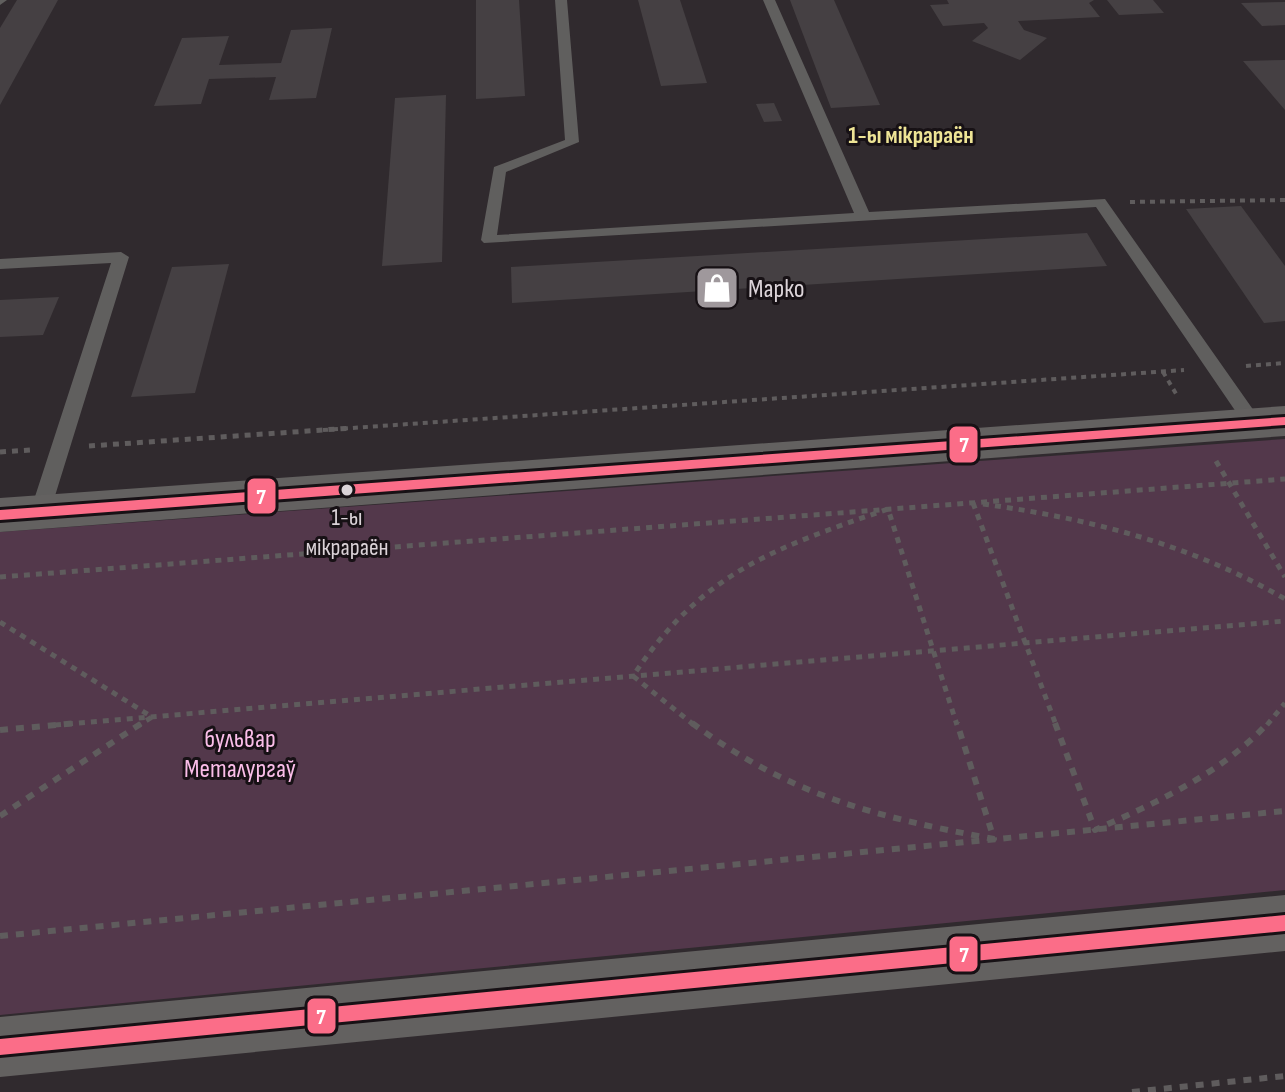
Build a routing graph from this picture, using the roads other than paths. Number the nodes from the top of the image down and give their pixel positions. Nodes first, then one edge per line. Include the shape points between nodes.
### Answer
1 (561, 0) edge
2 (769, 0) edge
3 (863, 216) junction
4 (0, 264) edge
5 (1269, 422) edge
6 (40, 512) junction
7 (0, 515) edge
8 (1285, 923) edge
9 (0, 1047) edge

1 - 3 lane via 572,142 499,170 489,240
2 - 3 lane
3 - 5 lane via 1100,202 1215,368
4 - 6 lane via 121,257
5 - 6 main road
6 - 7 main road
8 - 9 main road

